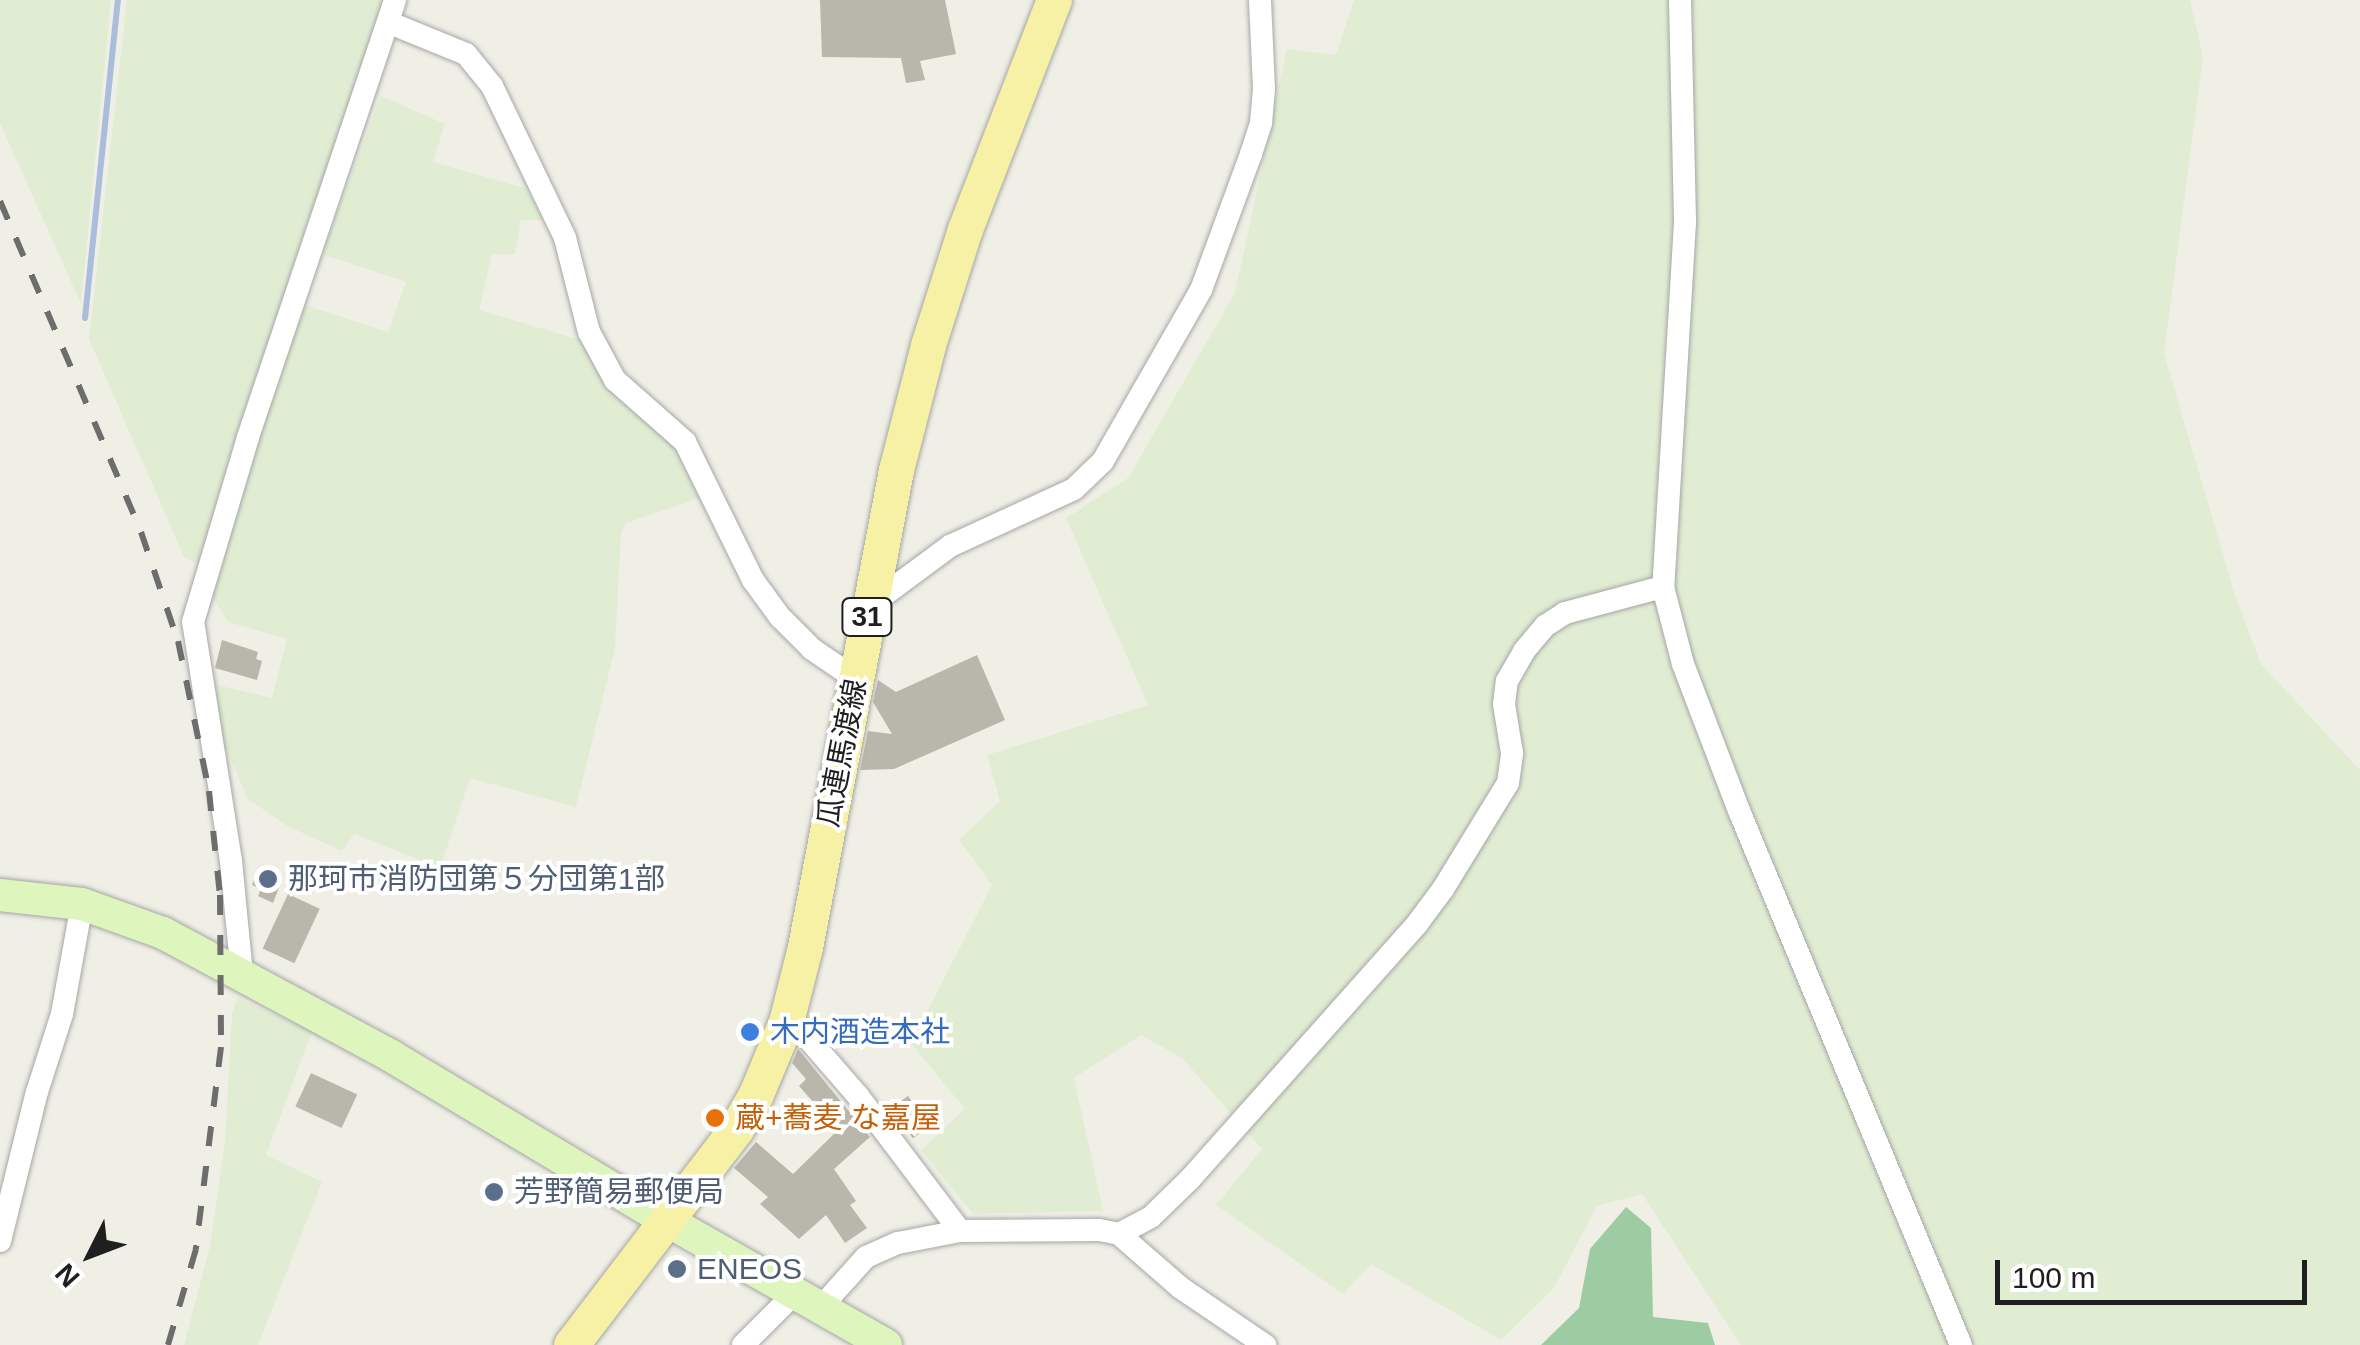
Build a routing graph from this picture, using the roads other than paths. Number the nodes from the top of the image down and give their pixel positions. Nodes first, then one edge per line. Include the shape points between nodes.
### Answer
1 (1054, 0) edge
2 (1260, 0) edge
3 (1680, 0) edge
4 (393, 12) edge
5 (1662, 587) junction
6 (870, 606) junction
7 (856, 679) junction
8 (0, 895) edge
9 (82, 904) junction
10 (242, 975) junction
11 (786, 1022) junction
12 (668, 1221) junction
13 (960, 1231) junction
14 (1119, 1234) junction
15 (0, 1241) edge
16 (809, 1299) junction
17 (879, 1343) edge
18 (572, 1345) edge
19 (743, 1345) edge
20 (1265, 1345) edge
21 (1960, 1345) edge

1 - 6 main road, 瓜連馬渡線 / 31 via 943,290 896,470
2 - 6 street via 1262,123 1201,290 1103,461 1074,489 950,546
3 - 5 street via 1685,222
4 - 7 street via 466,54 492,86 565,238 589,332 615,380 684,442 753,580 780,617
4 - 10 street via 248,436 193,622 232,861
5 - 14 street via 1565,613 1524,651 1506,693 1508,783 1443,890 1190,1179 1152,1216
5 - 21 street via 1683,664 1740,812
6 - 7 main road, 瓜連馬渡線 / 31
7 - 11 main road, 瓜連馬渡線 / 31
8 - 9 street
9 - 10 street via 124,915
9 - 15 street via 62,1014
10 - 12 street
11 - 12 main road, 瓜連馬渡線 / 31 via 736,1129
11 - 13 street via 799,1028 858,1096
12 - 16 street
12 - 18 main road, 瓜連馬渡線 / 31
13 - 14 street
13 - 16 street via 866,1257
14 - 20 street via 1181,1288
16 - 17 street
16 - 19 street

